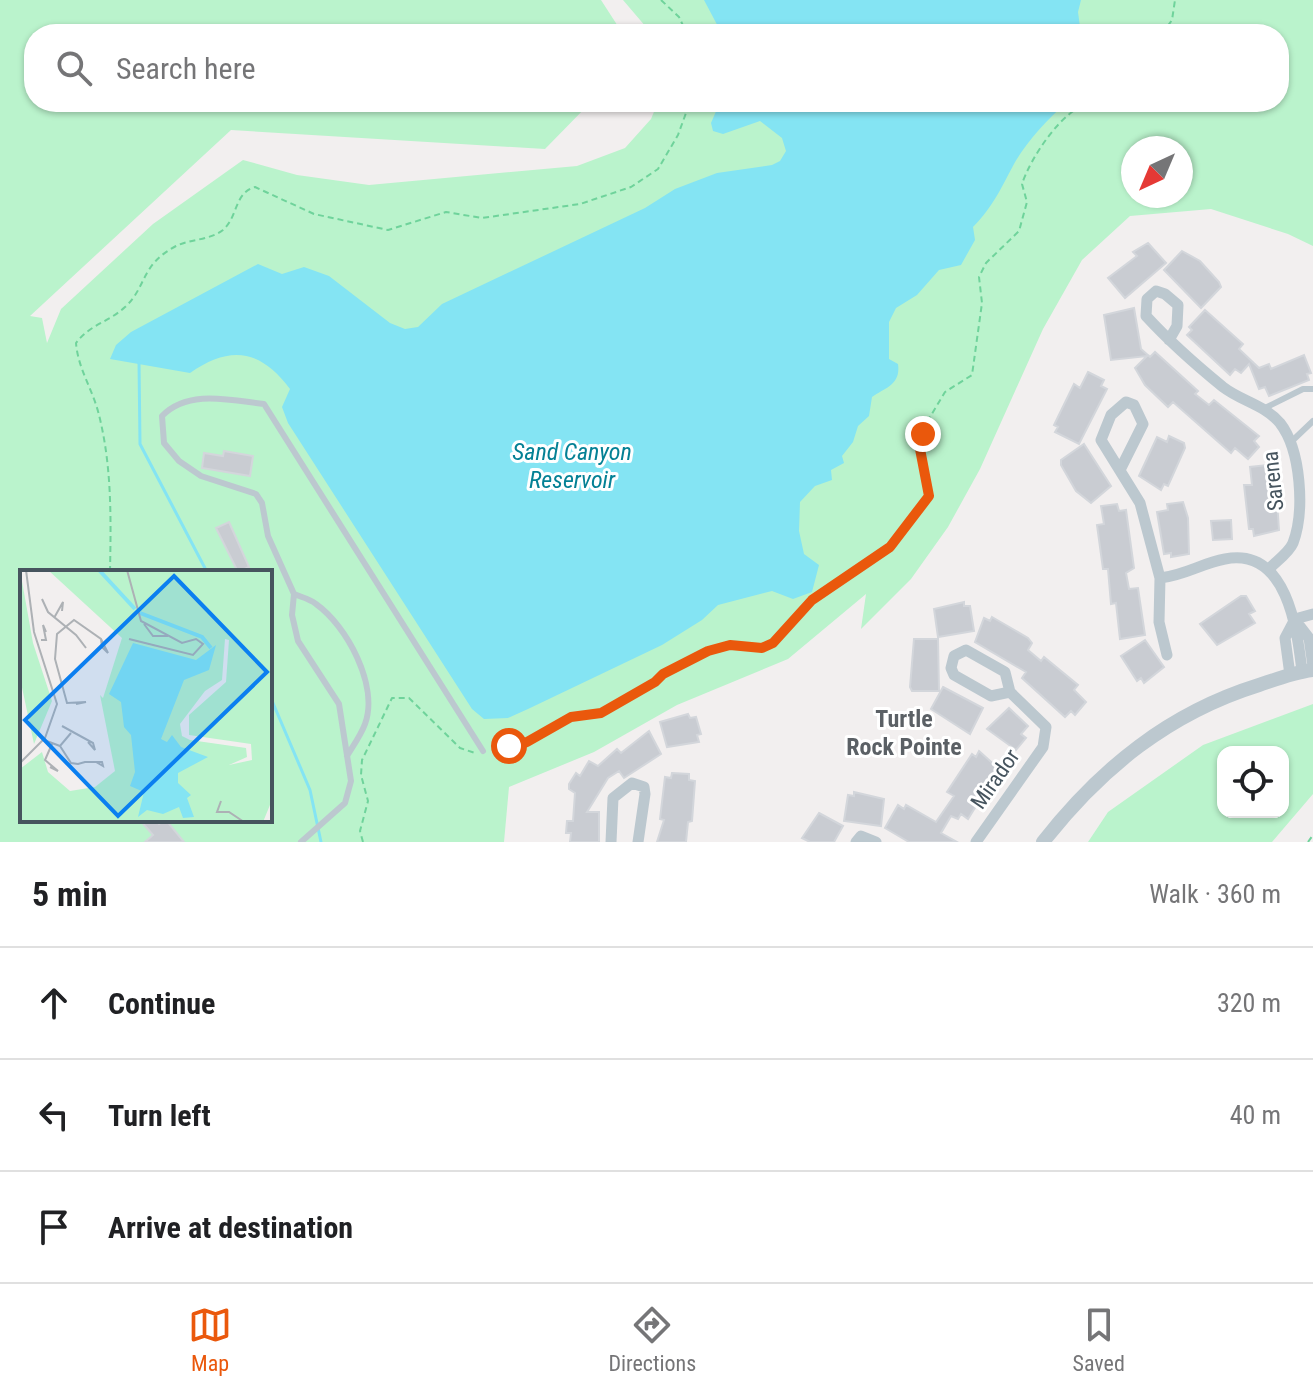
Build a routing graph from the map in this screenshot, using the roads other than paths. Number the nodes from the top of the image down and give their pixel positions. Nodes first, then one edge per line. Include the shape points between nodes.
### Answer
1 (1169, 340) dead end
2 (1313, 389) edge
3 (1265, 408) junction
4 (1313, 421) edge
5 (1291, 442) junction
6 (1121, 468) junction
7 (1268, 570) junction
8 (1160, 578) junction
9 (294, 594) junction
10 (1313, 614) edge
11 (1295, 619) junction
12 (1167, 655) dead end
13 (1304, 671) edge
14 (1010, 692) junction
15 (483, 751) road end
16 (345, 759) junction
17 (301, 842) edge
18 (611, 842) edge
19 (638, 842) edge
20 (856, 842) edge
21 (876, 842) edge
22 (976, 842) edge
23 (1043, 842) edge

1 - 3 street, Sarena via 1226,389
2 - 3 lane
3 - 5 street, Sarena
4 - 5 lane
5 - 7 street, Sarena via 1298,516 1292,546
6 - 6 street via 1101,440 1111,415 1126,402 1134,405 1143,424
6 - 8 street via 1140,503
7 - 8 street via 1234,558
7 - 11 street via 1285,592
8 - 12 street via 1159,622
9 - 15 lane via 256,494 201,476 164,443 162,416 171,406 207,398 264,404
9 - 16 lane via 298,641 339,704
9 - 16 lane via 315,603 332,619 361,663 369,689 366,722
10 - 11 street
11 - 13 street via 1309,638
11 - 13 street via 1285,638
13 - 23 street via 1236,692 1184,716 1127,752 1098,777
14 - 14 street via 1005,672 966,650 954,656 951,668 962,681 991,696
14 - 22 street, Mirador via 1042,719 1046,740
16 - 17 lane via 351,781 345,803
18 - 19 street via 613,798 632,783 644,787 645,794
20 - 21 street via 861,836

